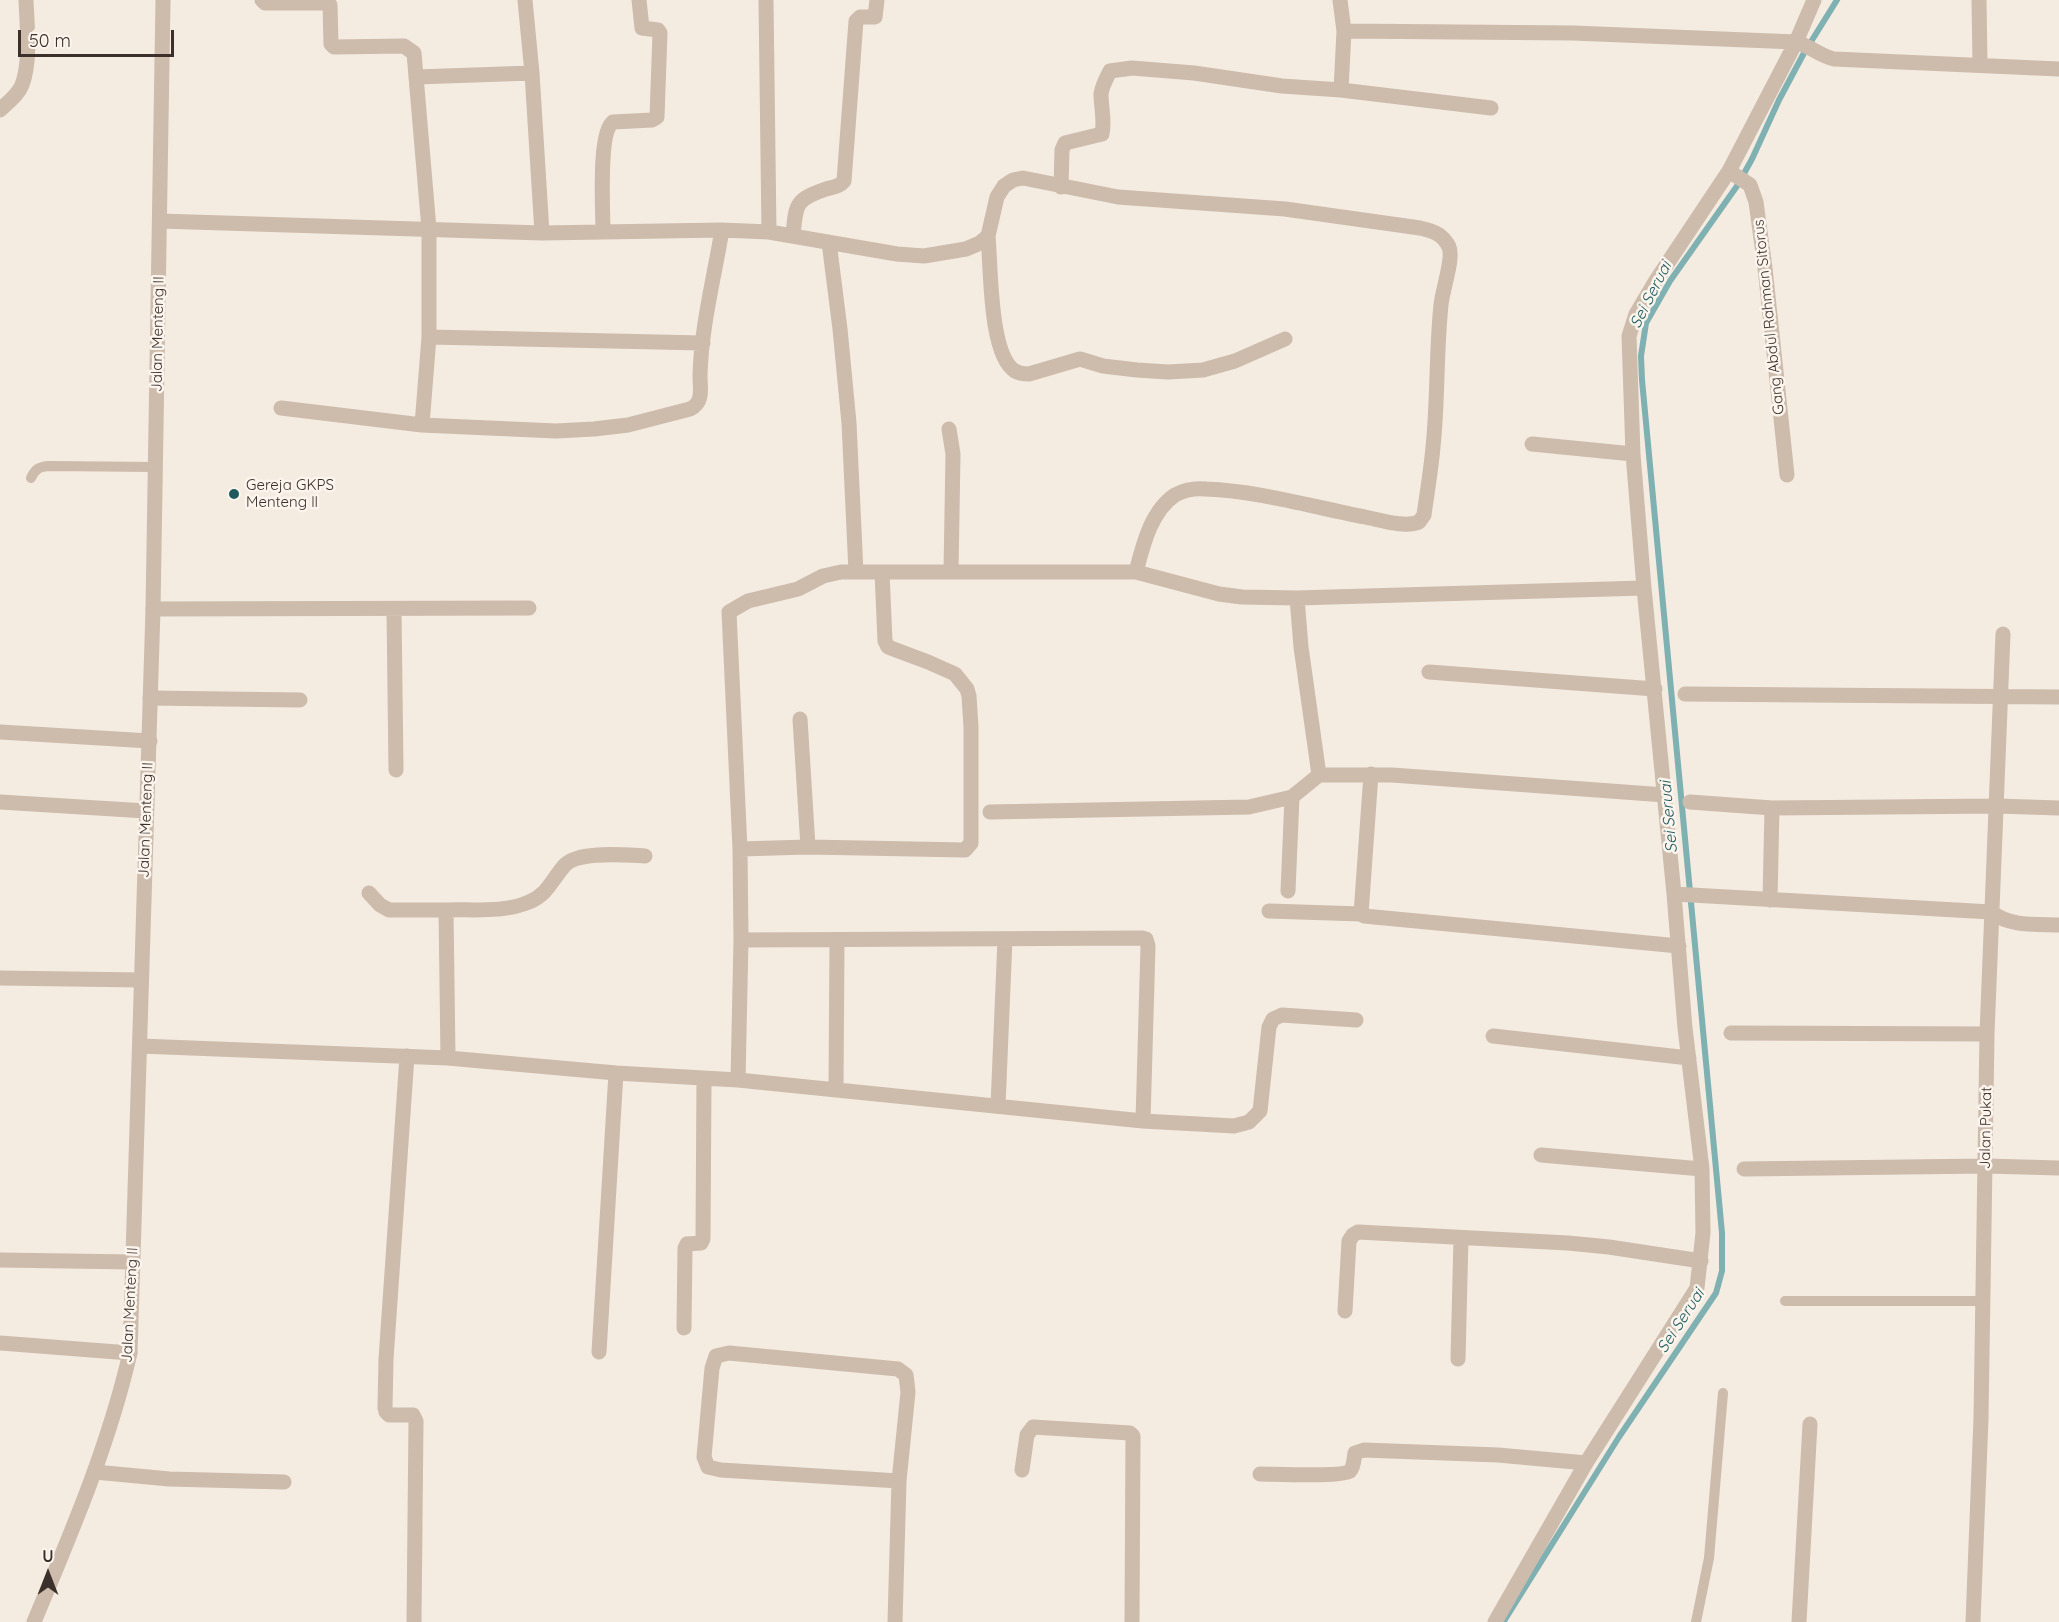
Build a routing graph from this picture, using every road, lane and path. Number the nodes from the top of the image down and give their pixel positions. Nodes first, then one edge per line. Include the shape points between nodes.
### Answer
1 (26, 0) edge
2 (163, 0) edge
3 (262, 0) edge
4 (525, 0) edge
5 (639, 0) edge
6 (766, 0) edge
7 (877, 0) edge
8 (1340, 0) edge
9 (1814, 0) edge
10 (1979, 0) edge
11 (1344, 32) junction
12 (1805, 46) junction
13 (1980, 64) junction
14 (2059, 69) edge
15 (532, 73) junction
16 (416, 77) junction
17 (1341, 90) junction
18 (1491, 108) dead end
19 (0, 110) edge
20 (1732, 174) junction
21 (1061, 187) junction
22 (160, 221) junction
23 (429, 229) junction
24 (722, 230) junction
25 (603, 232) junction
26 (769, 232) junction
27 (542, 233) junction
28 (793, 236) junction
29 (988, 236) junction
30 (829, 242) junction
31 (429, 337) junction
32 (1285, 339) dead end
33 (703, 343) junction
34 (281, 408) dead end
35 (422, 425) junction
36 (949, 429) dead end
37 (1532, 444) dead end
38 (1633, 454) junction
39 (155, 466) junction
40 (1787, 475) dead end
41 (31, 478) dead end
42 (856, 572) junction
43 (882, 572) junction
44 (951, 572) junction
45 (1136, 572) junction
46 (1644, 588) junction
47 (1297, 598) junction
48 (529, 608) dead end
49 (153, 609) junction
50 (394, 610) junction
51 (2003, 634) dead end
52 (1429, 672) dead end
53 (1655, 689) junction
54 (1685, 694) dead end
55 (2001, 696) junction
56 (2059, 697) edge
57 (150, 698) junction
58 (300, 700) dead end
59 (800, 719) dead end
60 (0, 732) edge
61 (150, 741) junction
62 (396, 770) dead end
63 (1371, 774) junction
64 (1318, 775) junction
65 (1665, 795) junction
66 (1292, 797) junction
67 (0, 802) edge
68 (1690, 802) dead end
69 (1997, 806) junction
70 (1772, 808) junction
71 (2059, 808) edge
72 (146, 811) junction
73 (990, 812) dead end
74 (808, 847) junction
75 (740, 849) junction
76 (645, 856) dead end
77 (1288, 891) dead end
78 (369, 893) dead end
79 (1686, 896) junction
80 (1770, 900) junction
81 (446, 910) junction
82 (1269, 911) dead end
83 (1991, 912) junction
84 (1361, 914) junction
85 (2059, 925) edge
86 (1005, 939) junction
87 (741, 940) junction
88 (837, 940) junction
89 (1679, 946) junction
90 (0, 978) edge
91 (141, 980) junction
92 (1356, 1020) dead end
93 (1731, 1033) dead end
94 (1988, 1034) junction
95 (1492, 1036) dead end
96 (140, 1046) junction
97 (407, 1056) junction
98 (448, 1058) junction
99 (1689, 1059) junction
100 (616, 1073) junction
101 (704, 1079) junction
102 (738, 1080) junction
103 (836, 1090) junction
104 (998, 1106) junction
105 (1143, 1121) junction
106 (1541, 1155) dead end
107 (1986, 1166) junction
108 (2059, 1168) edge
109 (1702, 1169) junction
110 (1744, 1169) dead end
111 (1461, 1238) junction
112 (0, 1260) edge
113 (1701, 1261) junction
114 (133, 1262) junction
115 (1785, 1301) dead end
116 (1983, 1301) junction
117 (1345, 1311) dead end
118 (684, 1328) dead end
119 (0, 1343) edge
120 (599, 1352) dead end
121 (130, 1353) junction
122 (1458, 1359) dead end
123 (1723, 1393) dead end
124 (1810, 1424) dead end
125 (1586, 1463) junction
126 (1022, 1470) dead end
127 (95, 1472) junction
128 (1260, 1474) dead end
129 (899, 1481) junction
130 (284, 1482) dead end
131 (34, 1622) edge
132 (414, 1622) edge
133 (895, 1622) edge
134 (1132, 1622) edge
135 (1495, 1622) edge
136 (1696, 1622) edge
137 (1799, 1622) edge
138 (1973, 1622) edge

1 - 19 street via 22,86
2 - 22 street, Jalan Menteng II
3 - 16 street via 328,3 332,46 408,47 414,53
4 - 15 street
5 - 25 street via 642,28 660,33 657,117 613,122 605,132
6 - 26 street
7 - 28 street via 875,17 860,17 856,21 843,182 798,203
8 - 11 street
9 - 12 street
10 - 13 street
11 - 12 street via 1573,33
11 - 17 street
12 - 13 street via 1834,59
12 - 20 street
13 - 14 street
15 - 16 street
15 - 27 street
16 - 23 street
17 - 18 street
17 - 21 street via 1148,69 1110,71 1101,94 1102,134 1065,143
20 - 38 street via 1636,315 1629,336
20 - 40 street, Gang Abdul Rahman Sitorus via 1750,185 1756,202
21 - 29 street via 1023,178 1004,186 997,197
21 - 45 street via 1118,197 1285,209 1420,228 1435,231 1450,249 1441,305 1433,447 1424,515 1419,522 1387,521 1253,495 1186,490 1157,513
22 - 23 street
22 - 39 street, Jalan Menteng II
23 - 27 street
23 - 31 street
24 - 25 street
24 - 26 street
24 - 33 street
25 - 27 street
26 - 28 street
28 - 30 street
29 - 30 street via 966,249 924,256
29 - 32 street via 996,333 1010,368 1021,374 1080,359 1137,370 1203,370
30 - 42 street via 849,423
31 - 33 street
31 - 35 street
33 - 35 street via 701,398 690,409 628,425 594,429
34 - 35 street
36 - 44 street via 954,454
37 - 38 street
38 - 46 street
39 - 41 lane via 48,466 40,467
39 - 49 street, Jalan Menteng II
42 - 43 street
42 - 75 street via 823,576 805,587 748,601 729,612
43 - 44 street
43 - 74 street via 888,647 954,674 964,683 969,696 971,843 965,850
44 - 45 street
45 - 47 street via 1219,594
46 - 47 street
46 - 53 street
47 - 64 street
48 - 50 street
49 - 50 street
49 - 57 street, Jalan Menteng II
50 - 62 street
51 - 55 street, Jalan Pukat
52 - 53 street
53 - 65 street
54 - 55 street
55 - 56 street
55 - 69 street, Jalan Pukat
57 - 58 street
57 - 61 street, Jalan Menteng II
59 - 74 street
60 - 61 street
61 - 72 street, Jalan Menteng II
63 - 64 street
63 - 65 street
63 - 84 street
64 - 66 street
65 - 79 street
66 - 73 street via 1249,807
66 - 77 street
67 - 72 street
68 - 70 street
69 - 70 street
69 - 71 street
69 - 83 street, Jalan Pukat
70 - 80 street
72 - 91 street, Jalan Menteng II
74 - 75 street
75 - 87 street
76 - 81 street via 587,856 572,860 546,892 529,903 507,908
78 - 81 street via 389,910
79 - 80 street
79 - 89 street
80 - 83 street
81 - 98 street
82 - 84 street
83 - 85 street via 2015,923
83 - 94 street, Jalan Pukat
84 - 89 street
86 - 88 street
86 - 104 street
86 - 105 street via 1146,939
87 - 88 street
87 - 102 street
88 - 103 street
89 - 99 street
90 - 91 street
91 - 96 street, Jalan Menteng II
92 - 105 street via 1282,1015 1273,1019 1260,1111 1249,1122 1234,1126
93 - 94 street
94 - 107 street, Jalan Pukat
95 - 99 street
96 - 97 street
96 - 114 street, Jalan Menteng II
97 - 98 street
97 - 132 street via 385,1408 389,1414 413,1415 417,1421
98 - 100 street
99 - 109 street
100 - 101 street
100 - 120 street
101 - 102 street
101 - 118 street via 703,1239 685,1248
102 - 103 street
103 - 104 street
104 - 105 street
106 - 109 street
107 - 108 street
107 - 110 street
107 - 116 street, Jalan Pukat
109 - 113 street
111 - 113 street via 1599,1246
111 - 117 street via 1355,1233 1348,1252
111 - 122 street
112 - 114 street
113 - 125 street via 1697,1288
114 - 121 street, Jalan Menteng II
115 - 116 lane
116 - 138 street, Jalan Pukat
119 - 121 street
121 - 127 street, Jalan Menteng II
123 - 136 lane via 1709,1558
124 - 137 street
125 - 128 street via 1364,1450 1355,1453 1352,1468 1347,1472
125 - 135 street
126 - 134 street via 1027,1435 1033,1427 1133,1436
127 - 130 street via 169,1479
127 - 131 street, Jalan Menteng II
129 - 129 street via 708,1467 704,1457 716,1356 729,1353 903,1372 908,1392
129 - 133 street

